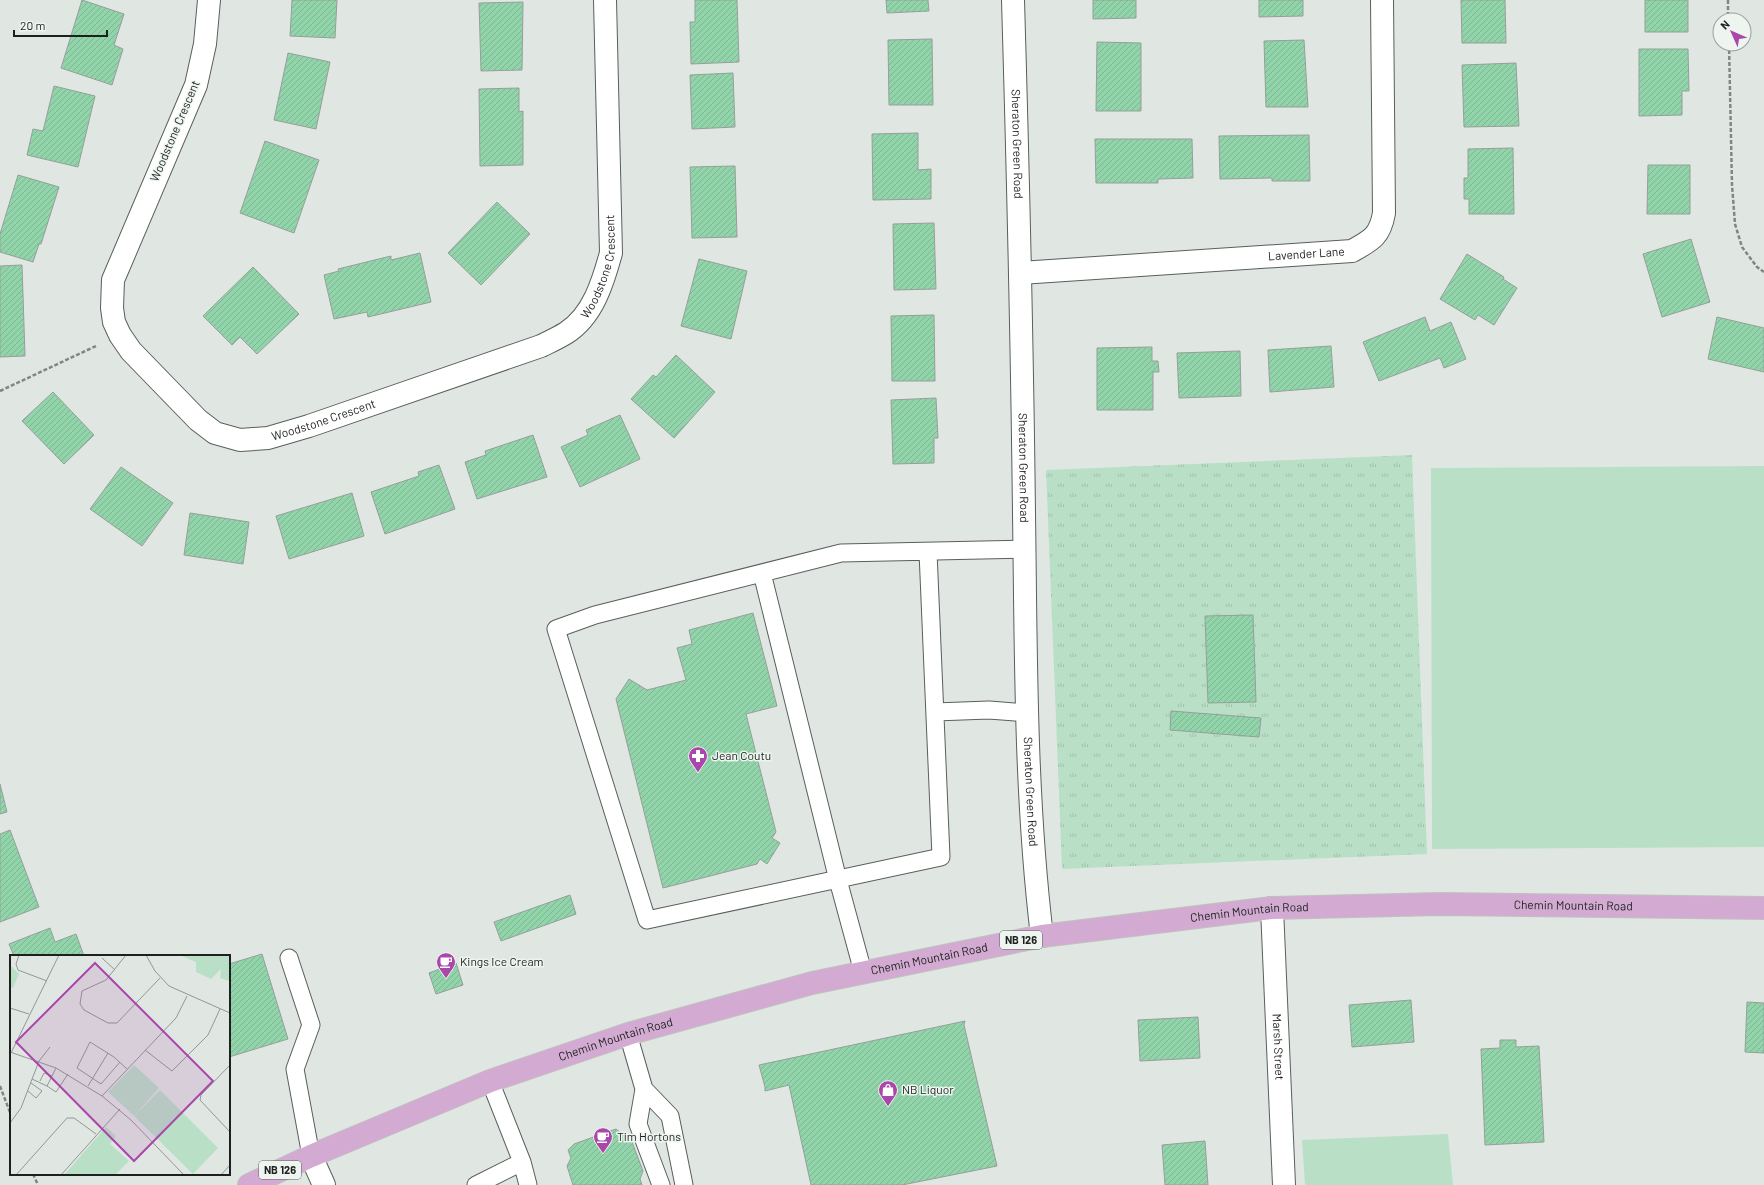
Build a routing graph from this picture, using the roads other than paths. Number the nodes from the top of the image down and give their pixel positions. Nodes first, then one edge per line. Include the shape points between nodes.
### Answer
1 (209, 0) edge
2 (605, 0) edge
3 (1013, 0) edge
4 (1382, 0) edge
5 (1020, 273) junction
6 (1025, 550) junction
7 (928, 552) junction
8 (762, 573) junction
9 (935, 712) junction
10 (1027, 712) junction
11 (838, 880) junction
12 (1272, 908) junction
13 (1764, 908) edge
14 (1042, 936) junction
15 (289, 958) dead end
16 (863, 972) junction
17 (628, 1034) junction
18 (490, 1081) junction
19 (644, 1089) junction
20 (311, 1156) junction
21 (522, 1162) junction
22 (250, 1185) edge
23 (324, 1185) edge
24 (476, 1185) edge
25 (528, 1185) edge
26 (660, 1185) edge
27 (684, 1185) edge
28 (1284, 1185) edge

1 - 2 street, Woodstone Crescent via 205,44 196,85 113,280 112,308 114,322 131,351 198,420 215,433 240,440 268,438 309,426 541,346 567,332 585,315 603,284 611,253
3 - 5 street, Sheraton Green Road
4 - 5 street, Lavender Lane via 1384,213 1381,228 1369,242 1352,251
5 - 6 street, Sheraton Green Road
6 - 7 lane
6 - 10 street, Sheraton Green Road
7 - 8 lane via 841,553
7 - 9 lane
8 - 11 lane
8 - 11 lane via 595,615 556,628 647,920
9 - 10 lane
9 - 11 lane via 941,857
10 - 14 street, Sheraton Green Road via 1037,895
11 - 16 lane
12 - 13 main road, Chemin Mountain Road / NB 126 via 1439,904
12 - 14 main road, Chemin Mountain Road / NB 126
12 - 28 street, Marsh Street
14 - 16 main road, Chemin Mountain Road / NB 126
15 - 20 lane via 312,1025 295,1069
16 - 17 main road, Chemin Mountain Road / NB 126 via 812,983
17 - 18 main road, Chemin Mountain Road / NB 126
17 - 19 lane
18 - 20 main road, Chemin Mountain Road / NB 126
18 - 21 lane
19 - 26 lane via 638,1124
19 - 27 lane via 670,1116
20 - 22 main road, Chemin Mountain Road / NB 126
20 - 23 street
21 - 24 lane
21 - 25 lane

